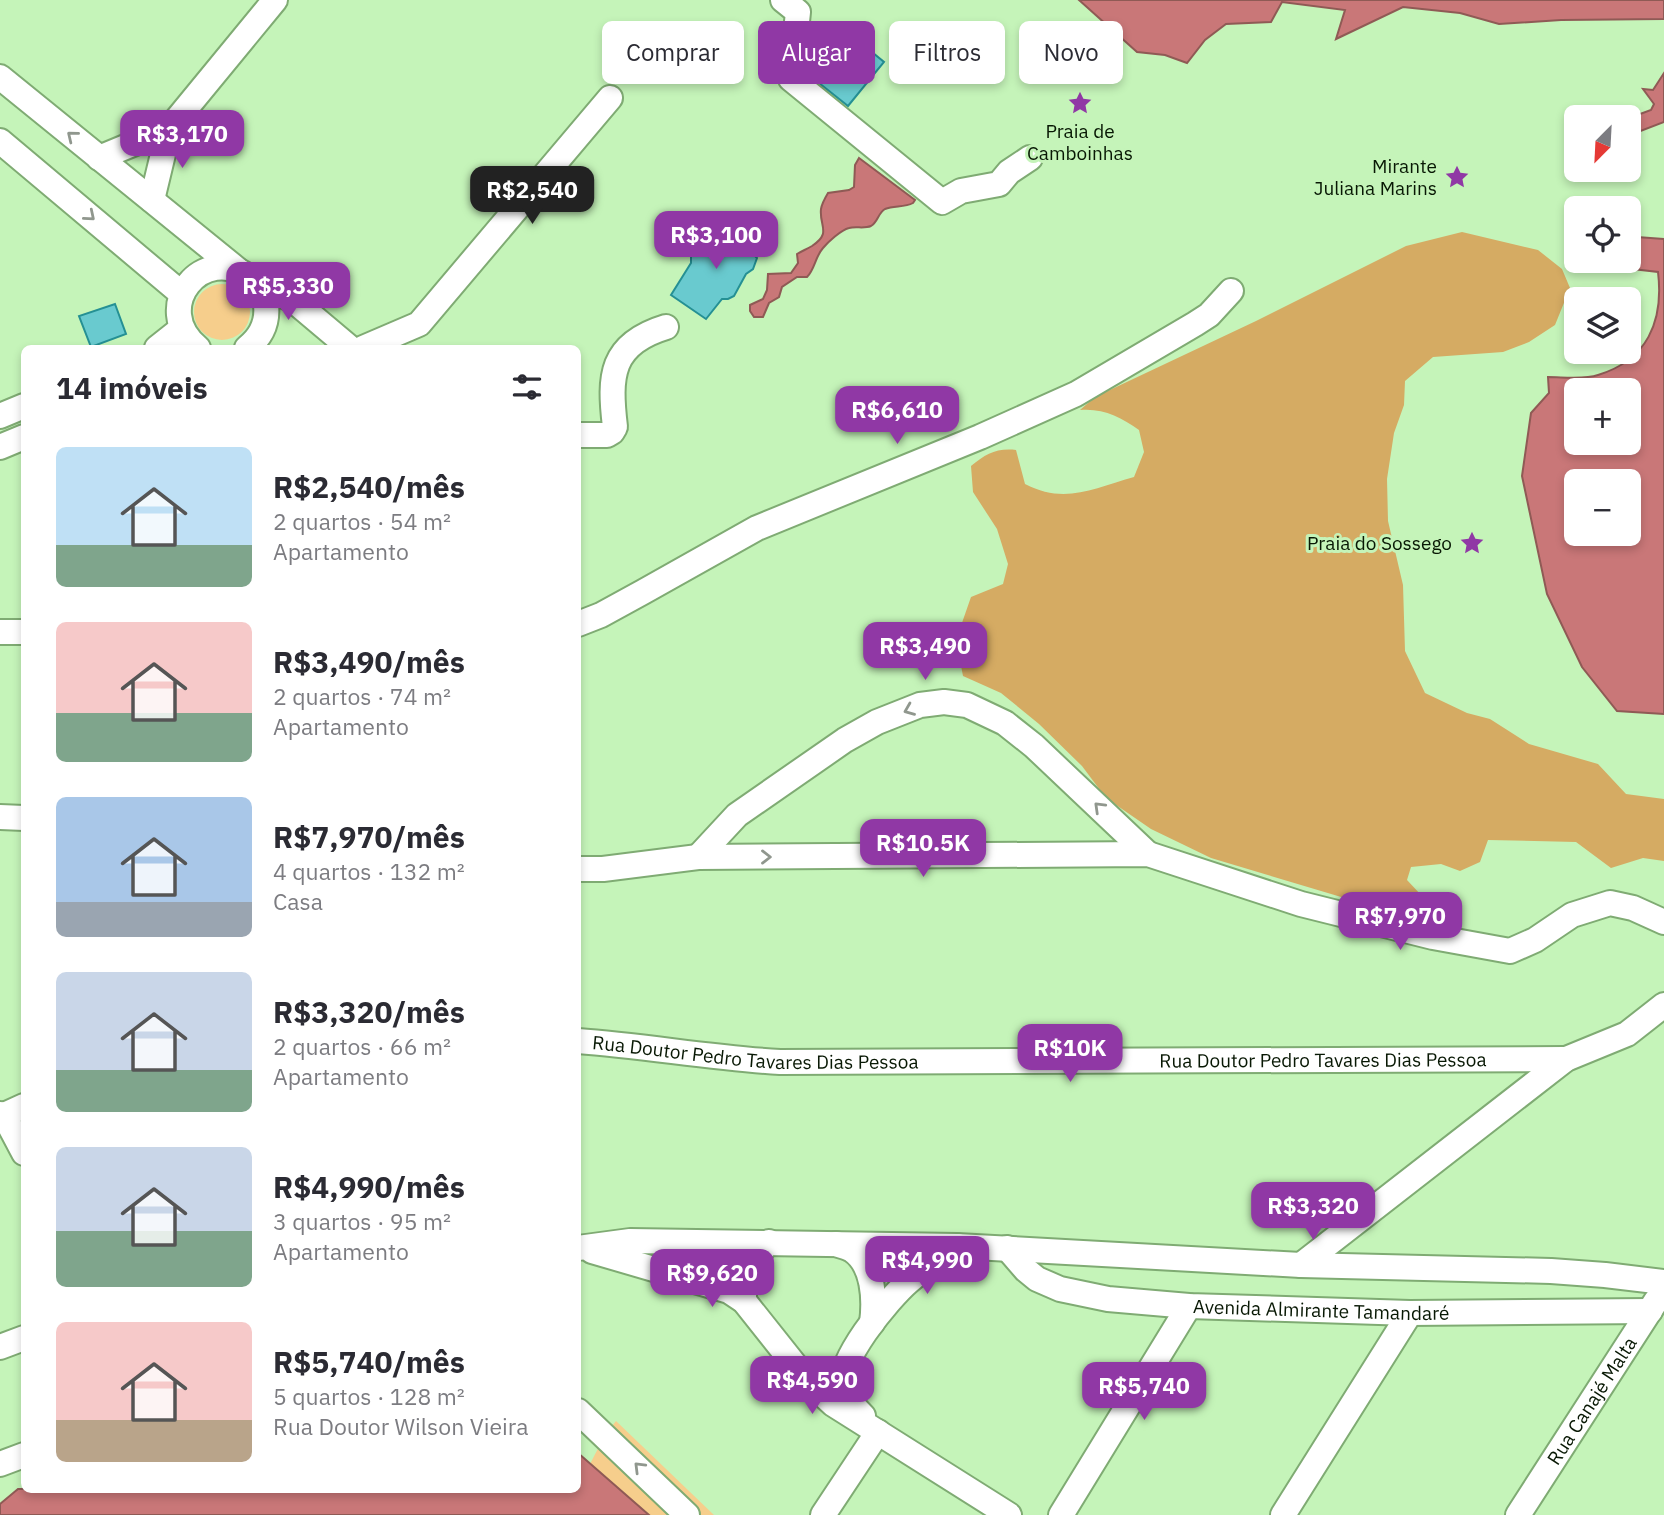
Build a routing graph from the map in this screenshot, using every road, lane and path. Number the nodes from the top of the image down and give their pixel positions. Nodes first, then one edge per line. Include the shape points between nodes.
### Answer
1 (275, 0) edge
2 (783, 0) edge
3 (0, 77) edge
4 (610, 98) dead end
5 (169, 129) junction
6 (0, 141) edge
7 (99, 158) junction
8 (1030, 158) dead end
9 (152, 200) junction
10 (247, 277) junction
11 (1231, 291) dead end
12 (182, 294) junction
13 (666, 327) dead end
14 (181, 329) junction
15 (418, 336) edge
16 (162, 345) edge
17 (194, 345) edge
18 (252, 345) edge
19 (346, 345) edge
20 (377, 345) edge
21 (21, 407) edge
22 (0, 416) edge
23 (581, 435) edge
24 (21, 438) edge
25 (0, 447) edge
26 (581, 623) edge
27 (0, 632) edge
28 (21, 632) edge
29 (0, 817) edge
30 (21, 818) edge
31 (1148, 855) junction
32 (698, 857) junction
33 (581, 869) edge
34 (1664, 922) edge
35 (1664, 1005) edge
36 (581, 1041) edge
37 (1566, 1059) junction
38 (9, 1112) edge
39 (21, 1145) edge
40 (769, 1242) junction
41 (835, 1243) junction
42 (957, 1245) junction
43 (581, 1248) edge
44 (1007, 1248) junction
45 (581, 1249) edge
46 (1301, 1265) junction
47 (1664, 1283) edge
48 (744, 1301) junction
49 (1189, 1306) junction
50 (1650, 1311) junction
51 (1410, 1313) junction
52 (872, 1323) junction
53 (21, 1339) edge
54 (0, 1347) edge
55 (786, 1354) junction
56 (852, 1355) junction
57 (581, 1414) edge
58 (878, 1432) junction
59 (21, 1456) edge
60 (0, 1464) edge
61 (687, 1515) edge
62 (823, 1515) edge
63 (1009, 1515) edge
64 (1061, 1515) edge
65 (1283, 1515) edge
66 (1518, 1515) edge

1 - 5 street
2 - 8 street via 798,12 791,79 942,202 961,191 999,184
7 -> 3 street
4 - 15 street
5 - 7 street
5 - 9 street
6 -> 12 street
7 - 9 street
9 - 10 street
10 - 12 street via 225,268 212,269 189,282
10 - 18 street via 265,301 267,314
10 - 19 street via 293,300
11 - 26 street via 1195,324 1076,394 757,528
12 - 14 street
13 - 23 street via 629,345 619,361 612,378 612,432
14 - 16 street
14 - 17 street
15 - 20 street
21 - 22 street
24 - 25 street
27 - 28 street
29 - 30 street
32 -> 31 street
31 -> 32 street via 1005,723 967,705 944,702 920,705 845,740 737,816
31 - 34 street via 1301,904 1510,951 1572,915 1609,904 1633,908
32 - 33 street
35 - 37 street via 1627,1034
36 - 37 street, Rua Doutor Pedro Tavares Dias Pessoa via 780,1062
37 - 46 street
38 - 39 street
40 - 41 street
40 - 43 street via 630,1241
40 - 48 street via 747,1269
41 - 42 street
41 - 52 street via 853,1251 867,1272 875,1301
42 - 44 street
42 - 52 street via 901,1288
44 - 46 street
44 - 49 street, Avenida Almirante Tamandaré via 1037,1279 1060,1289 1108,1299
45 - 48 street via 713,1285
46 - 47 street via 1551,1271
47 - 50 street, Rua Canajé Malta
48 - 55 street
49 - 51 street, Avenida Almirante Tamandaré
49 - 64 street
50 - 51 street, Avenida Almirante Tamandaré
50 - 66 street, Rua Canajé Malta
51 - 65 street
52 - 56 street
53 - 54 street
55 - 56 street via 805,1367 824,1369
55 - 58 street via 833,1404
56 - 58 street via 844,1371 843,1390
61 -> 57 street
58 - 62 street
58 - 63 street
59 - 60 street

